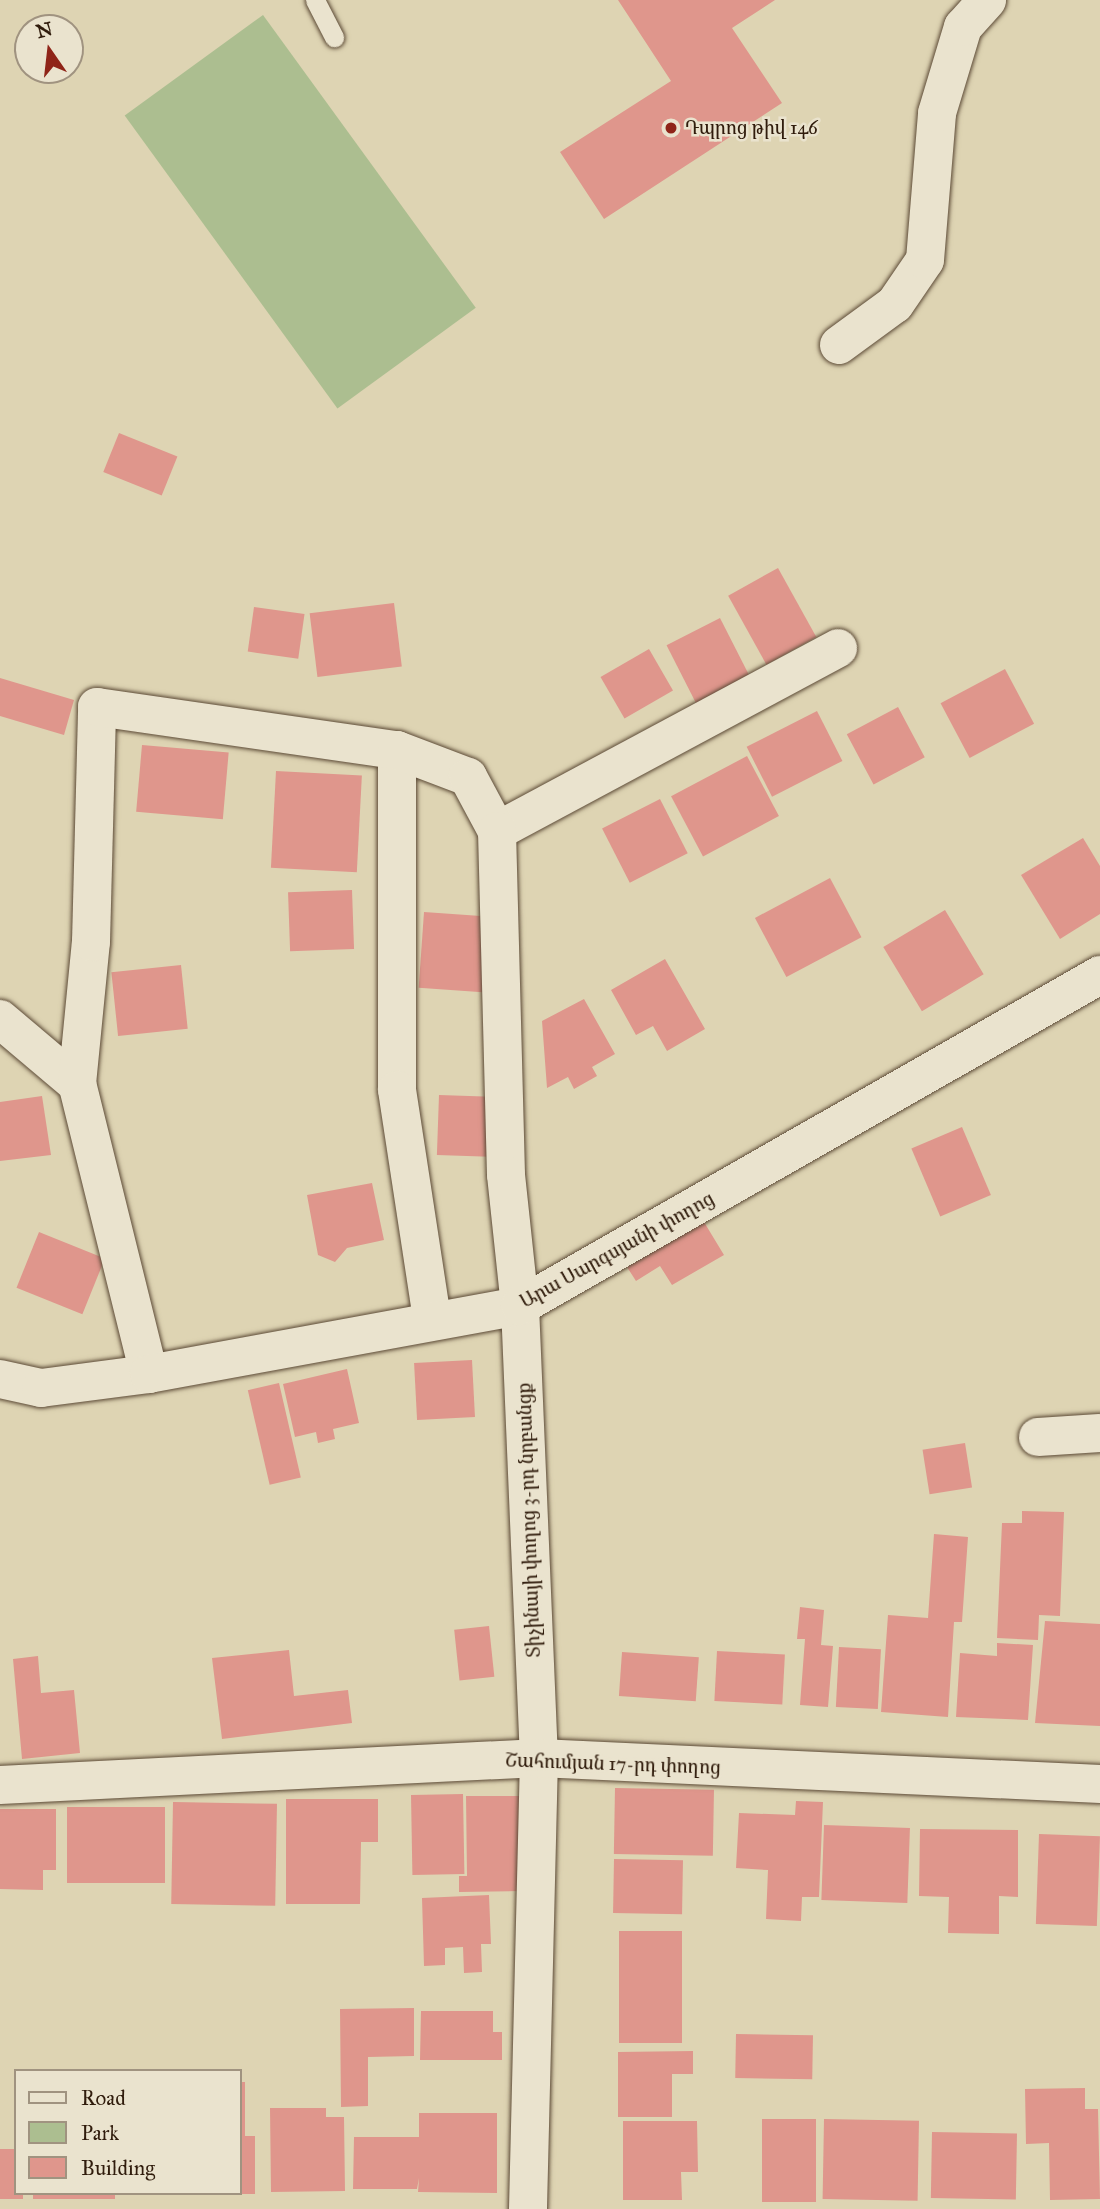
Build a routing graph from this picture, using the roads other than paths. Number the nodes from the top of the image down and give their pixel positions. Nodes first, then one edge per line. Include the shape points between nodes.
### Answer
1 (315, 0) edge
2 (987, 0) edge
3 (334, 37) dead end
4 (839, 345) dead end
5 (838, 648) dead end
6 (397, 750) junction
7 (497, 831) junction
8 (1100, 975) edge
9 (0, 1019) edge
10 (78, 1084) junction
11 (520, 1306) junction
12 (432, 1319) junction
13 (149, 1374) junction
14 (0, 1379) edge
15 (1100, 1433) edge
16 (1038, 1437) dead end
17 (539, 1758) junction
18 (1100, 1784) edge
19 (0, 1785) edge
20 (528, 2209) edge

1 - 3 lane
2 - 4 street via 963,27 937,113 925,260 895,304
5 - 7 street
6 - 7 street via 468,776
6 - 10 street via 97,707 91,942
6 - 12 street via 397,1090
7 - 11 street, Տիչինայի փողոց 3-րդ նրբանցք via 506,1175
8 - 11 street, Արա Սարգսյանի փողոց
9 - 10 street
10 - 13 street
11 - 12 street, Արա Սարգսյանի փողոց
11 - 17 street, Տիչինայի փողոց 3-րդ նրբանցք
12 - 13 street, Արա Սարգսյանի փողոց
13 - 14 street, Արա Սարգսյանի փողոց via 41,1388
15 - 16 street
17 - 18 street, Շահումյան 17-րդ փողոց
17 - 19 street, Շահումյան 17-րդ փողոց
17 - 20 street, Տիչինայի փողոց 3-րդ նրբանցք

